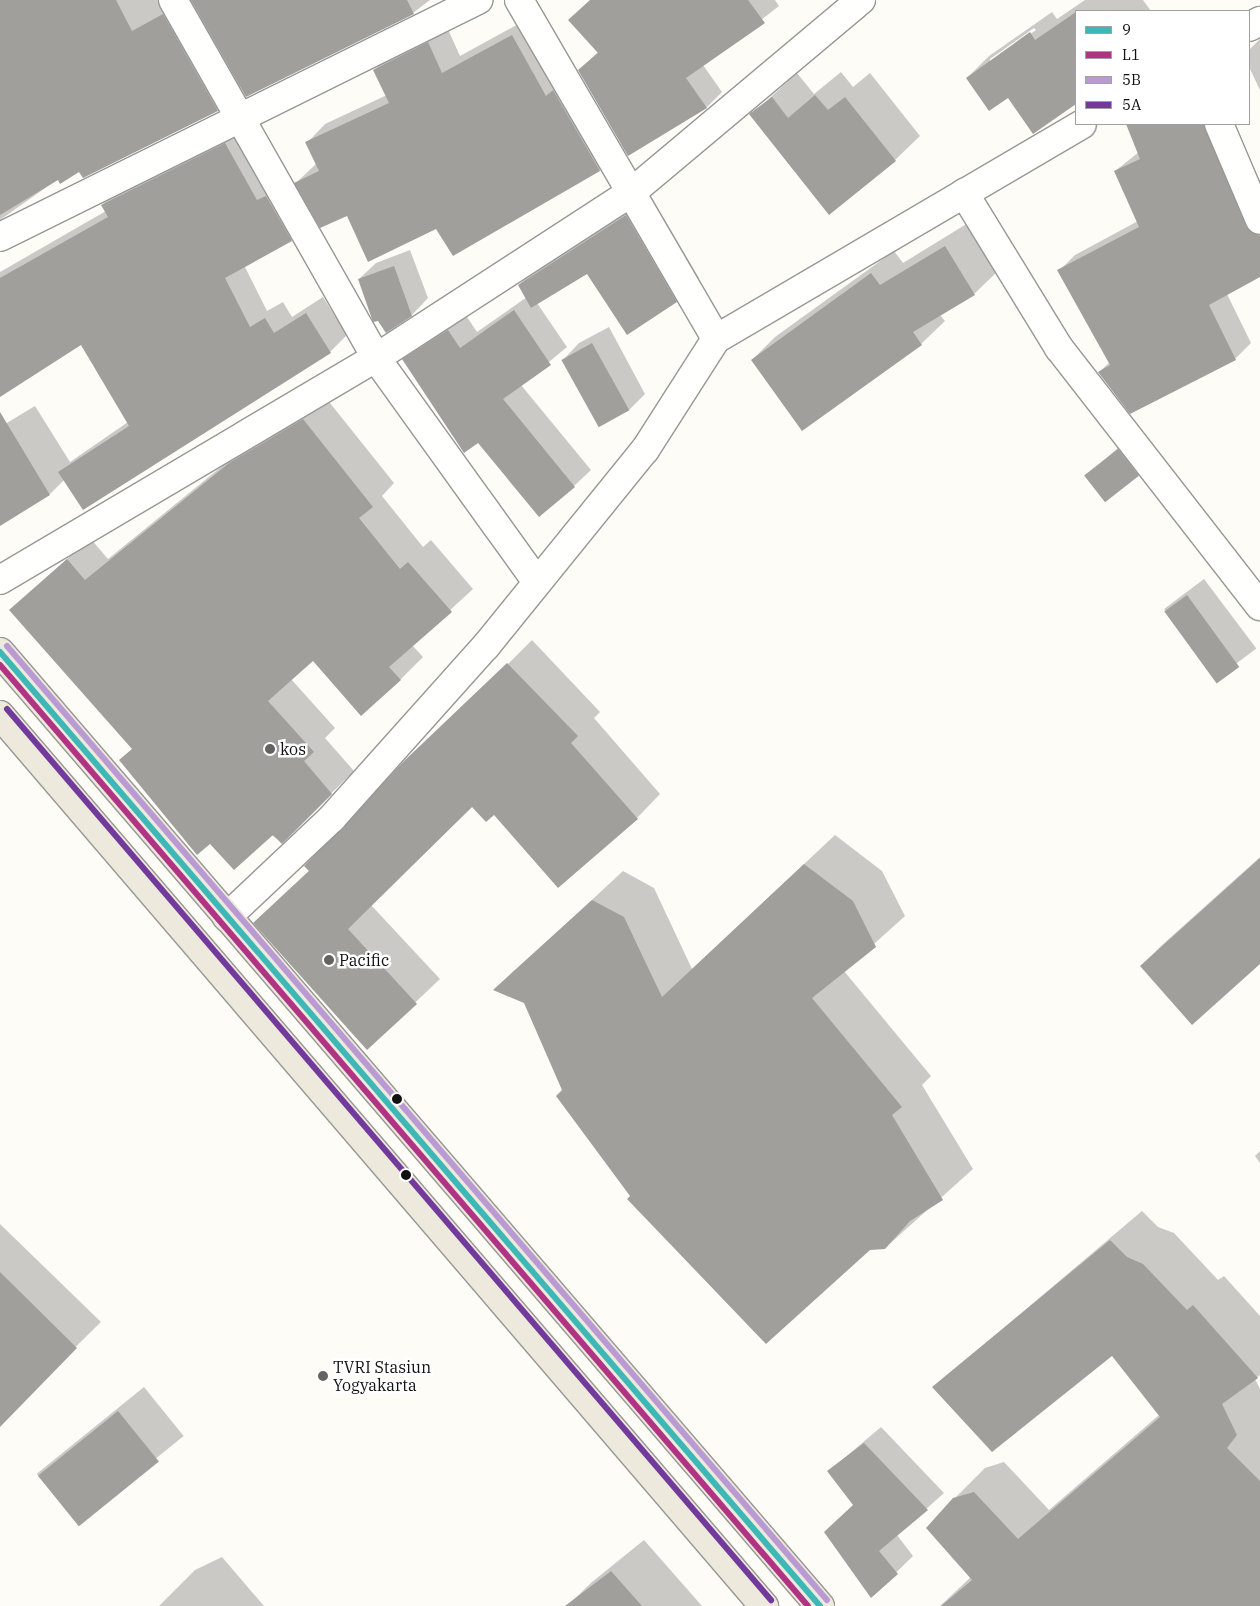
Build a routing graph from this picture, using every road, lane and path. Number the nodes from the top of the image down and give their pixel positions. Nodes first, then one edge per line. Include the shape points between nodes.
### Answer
1 (173, 0) edge
2 (478, 0) edge
3 (519, 0) edge
4 (861, 0) edge
5 (240, 121) junction
6 (1080, 125) edge
7 (1219, 125) edge
8 (632, 192) junction
9 (964, 194) junction
10 (1260, 220) edge
11 (0, 237) edge
12 (716, 339) junction
13 (376, 358) junction
14 (0, 580) edge
15 (537, 582) junction
16 (1260, 606) edge
17 (0, 652) edge
18 (0, 715) edge
19 (227, 917) junction
20 (764, 1606) edge
21 (820, 1606) edge

1 - 5 street
2 - 5 street
3 - 8 street
4 - 8 street
5 - 11 street
5 - 13 street
6 - 9 street
7 - 10 street
8 - 12 street
8 - 13 street
9 - 12 street
9 - 16 street via 1059,348
12 - 15 street via 645,450
13 - 14 street
13 - 15 street
15 - 19 street via 332,818
17 - 19 main road
18 - 20 main road
19 - 21 main road

